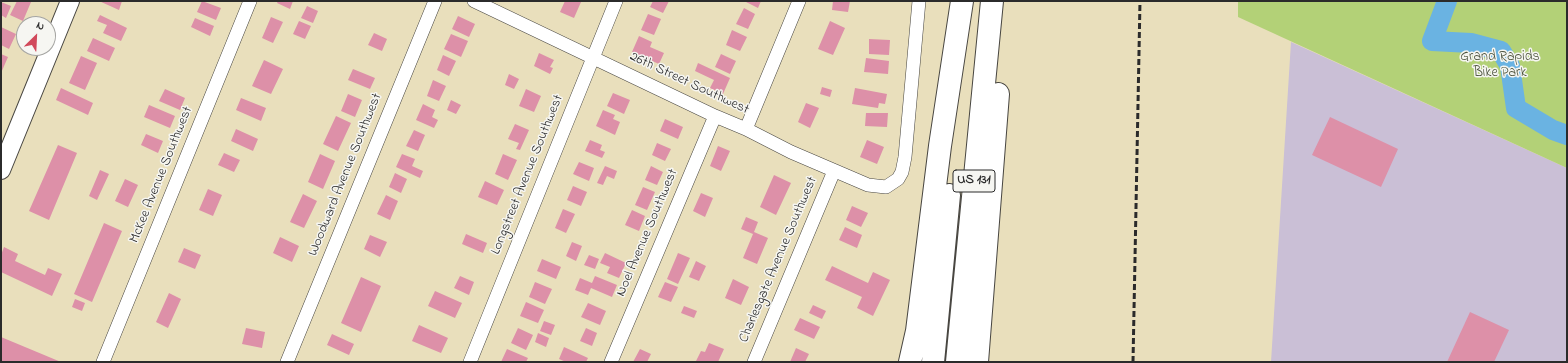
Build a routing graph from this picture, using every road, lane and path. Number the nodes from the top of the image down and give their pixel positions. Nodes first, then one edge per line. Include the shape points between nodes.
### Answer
1 (70, 1) edge
2 (250, 1) edge
3 (434, 1) edge
4 (474, 1) edge
5 (616, 1) edge
6 (799, 1) edge
7 (919, 1) edge
8 (962, 1) edge
9 (967, 1) edge
10 (992, 1) edge
11 (1004, 1) edge
12 (592, 56) junction
13 (715, 116) junction
14 (746, 129) junction
15 (1, 170) edge
16 (834, 171) junction
17 (103, 362) edge
18 (287, 362) edge
19 (470, 362) edge
20 (611, 362) edge
21 (754, 362) edge
22 (910, 362) edge
23 (933, 362) edge
24 (957, 362) edge
25 (977, 362) edge

1 - 15 main road
2 - 17 street, McKee Avenue Southwest
3 - 18 street, Woodward Avenue Southwest
4 - 12 street, 26th Street Southwest
5 - 12 street, Longstreet Avenue Southwest
6 - 14 street
7 - 16 street, 26th Street Southwest via 902,172 898,179 886,187 868,184
8 - 22 highway
9 - 23 highway, US 131
10 - 24 highway, US 131
11 - 25 highway
12 - 13 street, 26th Street Southwest
12 - 19 street, Longstreet Avenue Southwest
13 - 14 street, 26th Street Southwest
13 - 20 street, Noel Avenue Southwest
14 - 16 street, 26th Street Southwest
16 - 21 street, Charlesgate Avenue Southwest

